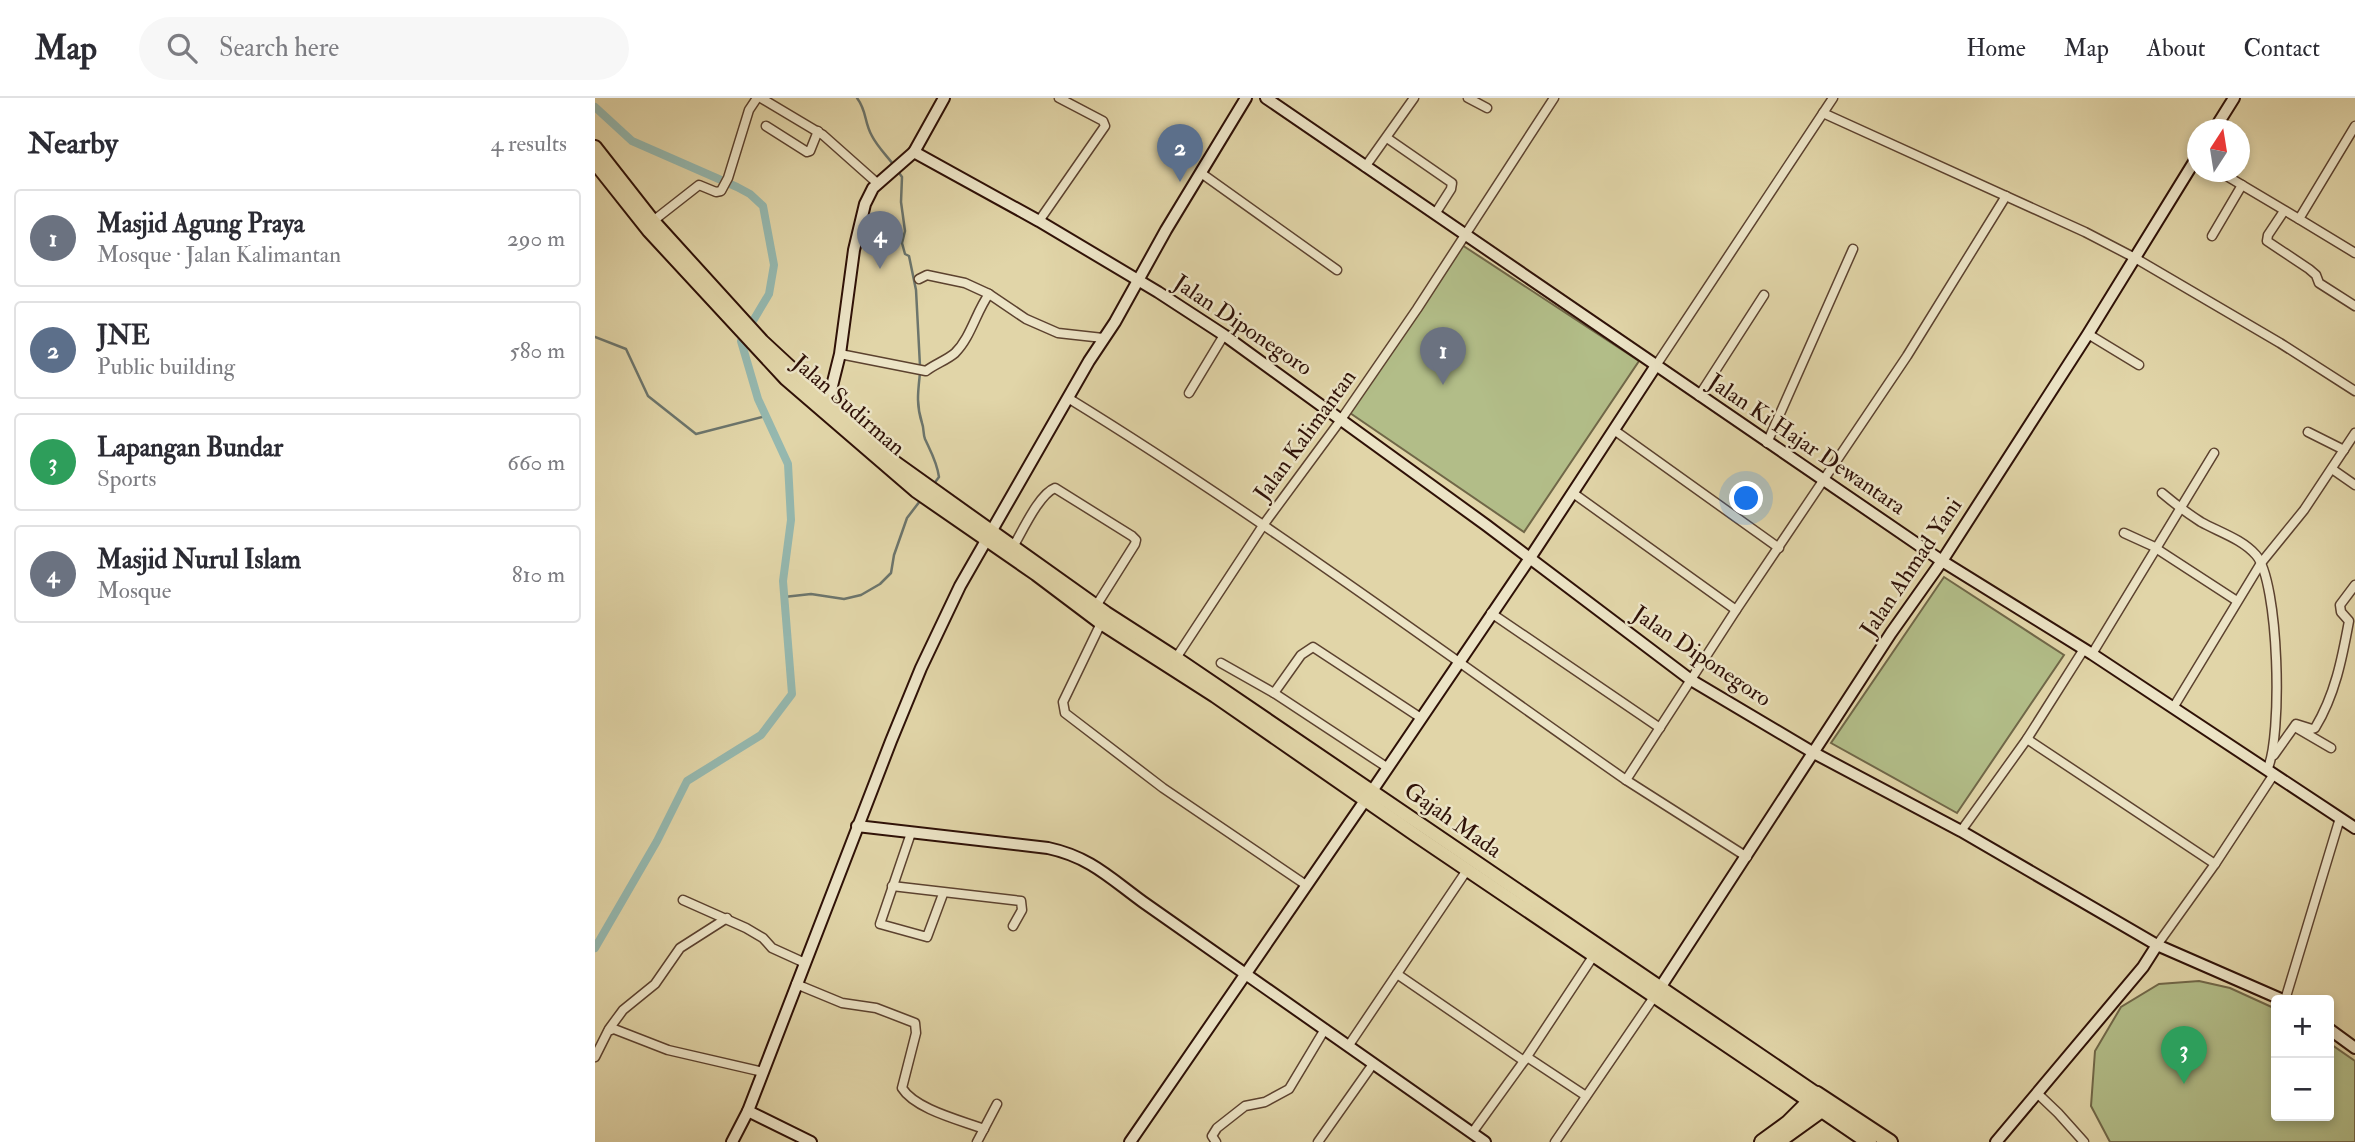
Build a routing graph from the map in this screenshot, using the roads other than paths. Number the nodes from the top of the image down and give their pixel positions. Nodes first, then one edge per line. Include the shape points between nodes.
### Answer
1 (759, 98) edge
2 (944, 98) edge
3 (1059, 98) edge
4 (1246, 98) edge
5 (1266, 98) edge
6 (1414, 98) edge
7 (1468, 98) edge
8 (1554, 98) edge
9 (1833, 98) edge
10 (2234, 98) edge
11 (1487, 108) dead end
12 (1823, 113) junction
13 (2221, 119) edge
14 (767, 126) dead end
15 (2355, 126) edge
16 (818, 131) junction
17 (1387, 138) junction
18 (595, 147) edge
19 (913, 152) junction
20 (595, 163) edge
21 (1365, 167) junction
22 (1201, 173) junction
23 (2187, 173) edge
24 (2237, 182) edge
25 (877, 183) junction
26 (2242, 185) junction
27 (2006, 196) junction
28 (2284, 211) junction
29 (1435, 214) junction
30 (2299, 219) junction
31 (653, 221) junction
32 (1039, 221) junction
33 (1465, 235) junction
34 (2212, 236) dead end
35 (1853, 250) dead end
36 (2355, 253) edge
37 (2134, 258) junction
38 (1337, 270) dead end
39 (919, 279) dead end
40 (1139, 281) junction
41 (989, 294) junction
42 (1764, 295) dead end
43 (2355, 306) edge
44 (734, 318) junction
45 (2088, 334) junction
46 (1224, 335) junction
47 (1103, 338) junction
48 (759, 345) junction
49 (840, 354) junction
50 (2139, 365) dead end
51 (1655, 367) junction
52 (2355, 391) edge
53 (1189, 393) dead end
54 (1699, 397) junction
55 (1068, 398) junction
56 (828, 402) junction
57 (1340, 421) junction
58 (1614, 430) junction
59 (2308, 432) dead end
60 (2355, 433) edge
61 (1767, 443) junction
62 (2344, 450) junction
63 (2214, 453) dead end
64 (2332, 469) junction
65 (1822, 481) junction
66 (2355, 485) edge
67 (918, 486) junction
68 (1573, 493) junction
69 (2162, 493) dead end
70 (933, 496) junction
71 (2180, 508) junction
72 (1264, 524) junction
73 (2124, 533) dead end
74 (990, 536) junction
75 (1013, 547) junction
76 (1779, 548) junction
77 (2157, 549) junction
78 (1530, 558) junction
79 (1942, 561) junction
80 (2261, 563) junction
81 (2355, 585) edge
82 (2237, 601) junction
83 (1736, 610) junction
84 (1491, 613) junction
85 (1101, 614) junction
86 (2088, 652) junction
87 (1176, 658) junction
88 (1221, 663) dead end
89 (1458, 663) junction
90 (1692, 680) junction
91 (1274, 694) junction
92 (2173, 708) junction
93 (1248, 713) junction
94 (1421, 719) junction
95 (2295, 727) junction
96 (1660, 728) junction
97 (2027, 739) junction
98 (2331, 748) dead end
99 (1814, 753) junction
100 (2272, 757) junction
101 (1388, 768) junction
102 (2270, 772) junction
103 (1626, 780) junction
104 (1369, 795) junction
105 (2340, 818) junction
106 (857, 826) junction
107 (2355, 828) edge
108 (1961, 831) junction
109 (911, 833) junction
110 (1747, 857) junction
111 (2215, 864) junction
112 (1467, 870) junction
113 (1306, 885) junction
114 (892, 886) junction
115 (943, 894) junction
116 (683, 900) dead end
117 (1535, 909) junction
118 (727, 918) junction
119 (1013, 926) dead end
120 (2157, 945) junction
121 (1594, 955) junction
122 (805, 963) junction
123 (1246, 973) junction
124 (1397, 974) junction
125 (796, 984) junction
126 (1658, 993) junction
127 (2272, 995) edge
128 (2286, 995) edge
129 (609, 1029) junction
130 (1325, 1029) junction
131 (2334, 1033) edge
132 (1349, 1045) junction
133 (2355, 1048) edge
134 (595, 1057) edge
135 (1526, 1059) junction
136 (1373, 1064) junction
137 (763, 1072) junction
138 (2036, 1093) junction
139 (1586, 1096) junction
140 (1819, 1102) junction
141 (997, 1104) dead end
142 (748, 1111) junction
143 (984, 1129) junction
144 (1472, 1133) junction
145 (732, 1142) edge
146 (811, 1142) edge
147 (977, 1142) edge
148 (1130, 1142) edge
149 (1216, 1142) edge
150 (1318, 1142) edge
151 (1485, 1142) edge
152 (1555, 1142) edge
153 (1762, 1142) edge
154 (1777, 1142) edge
155 (1869, 1142) edge
156 (1889, 1142) edge
157 (1996, 1142) edge
158 (2084, 1142) edge

1 - 16 street
1 - 31 street via 750,110 721,191 699,185
2 - 19 street
3 - 32 street via 1105,125
4 - 22 street
5 - 21 street, Jalan Ki Hajar Dewantara
6 - 17 street
7 - 11 street
8 - 33 street, Jalan Kalimantan
9 - 12 street
10 - 13 street
12 - 27 street
12 - 51 street
14 - 16 street via 808,152
15 - 30 street
16 - 25 street
17 - 21 street
17 - 29 street via 1452,183
18 - 31 main road
19 - 25 street
19 - 32 street, Jalan Diponegoro
20 - 44 main road via 649,231
21 - 29 street, Jalan Ki Hajar Dewantara
22 - 38 street
22 - 40 street
23 - 37 street, Jalan Ahmad Yani
24 - 26 street
25 - 49 street via 862,212
26 - 28 street
26 - 34 street
27 - 37 street
27 - 65 street via 1907,356
28 - 30 street
28 - 43 street via 2267,241
29 - 33 street, Jalan Ki Hajar Dewantara
30 - 36 street
31 - 44 main road
32 - 40 street, Jalan Diponegoro
33 - 51 street, Jalan Ki Hajar Dewantara
33 - 57 street, Jalan Kalimantan
35 - 61 street
37 - 45 street, Jalan Ahmad Yani
37 - 52 street
39 - 41 street via 927,275 947,278
40 - 46 street, Jalan Diponegoro
40 - 47 street
41 - 47 street via 1026,319 1058,333
41 - 49 street via 956,352 921,372
42 - 54 street
44 - 48 main road
45 - 50 street
45 - 79 street, Jalan Ahmad Yani
46 - 53 street
46 - 57 street, Jalan Diponegoro
47 - 55 street
48 - 56 main road
48 - 67 main road, Jalan Sudirman via 817,407
49 - 56 street
51 - 54 street, Jalan Ki Hajar Dewantara
51 - 58 street
54 - 61 street, Jalan Ki Hajar Dewantara
55 - 72 street
55 - 74 street
56 - 67 main road
57 - 72 street, Jalan Kalimantan
57 - 78 street, Jalan Diponegoro
58 - 68 street
58 - 76 street
59 - 62 street
60 - 62 street
61 - 65 street, Jalan Ki Hajar Dewantara
62 - 64 street
63 - 71 street
64 - 66 street
64 - 80 street
65 - 76 street
65 - 79 street, Jalan Ki Hajar Dewantara
67 - 70 main road
68 - 78 street
68 - 83 street
69 - 71 street
70 - 74 main road
70 - 74 main road via 962,523
71 - 77 street
71 - 80 street via 2246,546
72 - 87 street, Jalan Kalimantan
72 - 89 street
73 - 77 street
74 - 75 main road, Gajah Mada
74 - 85 main road, Gajah Mada via 1036,574
74 - 106 street via 921,668
75 - 85 main road, Gajah Mada
75 - 85 street via 1035,508 1055,488 1132,536 1136,544
76 - 83 street
77 - 82 street
77 - 86 street
78 - 84 street
78 - 90 street, Jalan Diponegoro
79 - 86 street, Jalan Ki Hajar Dewantara
79 - 99 street, Jalan Ahmad Yani
80 - 82 street
80 - 100 street via 2271,616 2277,695
81 - 95 street via 2340,606 2349,621 2332,696 2314,729 2298,723
82 - 92 street
83 - 90 street
84 - 89 street
84 - 96 street
85 - 87 main road, Gajah Mada
85 - 93 main road, Gajah Mada via 1134,642
85 - 113 street via 1063,702 1065,713 1163,788
86 - 92 street, Jalan Ki Hajar Dewantara
86 - 97 street
87 - 93 main road, Gajah Mada
88 - 91 street
89 - 94 street
89 - 103 street
90 - 96 street
90 - 99 street, Jalan Diponegoro
91 - 94 street via 1301,655 1313,647
91 - 101 street
92 - 102 street, Jalan Ki Hajar Dewantara
93 - 104 main road, Gajah Mada
94 - 101 street
95 - 98 street
95 - 100 street
96 - 103 street
97 - 108 street
97 - 111 street
99 - 108 street, Jalan Diponegoro
99 - 110 street, Jalan Ahmad Yani
100 - 102 street
101 - 104 street
102 - 105 street, Jalan Ki Hajar Dewantara
102 - 111 street
103 - 110 street
104 - 112 main road, Gajah Mada
104 - 113 street
104 - 117 main road, Gajah Mada
105 - 107 street, Jalan Ki Hajar Dewantara
105 - 128 street
106 - 109 street
106 - 122 street
108 - 120 street, Jalan Diponegoro
109 - 114 street
109 - 123 street via 1075,855
110 - 126 street, Jalan Ahmad Yani
111 - 120 street
112 - 117 main road, Gajah Mada
112 - 124 street
113 - 123 street
114 - 115 street
114 - 115 street via 880,924 926,938
115 - 119 street via 1021,901
116 - 118 street
117 - 121 main road, Gajah Mada
117 - 126 main road, Gajah Mada
118 - 122 street
118 - 129 street via 680,948 655,984 622,1010
120 - 127 street, Jalan Diponegoro
120 - 138 street
121 - 126 main road, Gajah Mada
121 - 135 street
122 - 125 street
123 - 130 street
123 - 148 street
124 - 132 street
124 - 135 street
125 - 137 street
125 - 143 street via 842,1003 915,1023 902,1089 917,1103
126 - 139 street
126 - 140 main road, Gajah Mada
129 - 134 street
129 - 137 street via 668,1050
130 - 132 street
130 - 149 street via 1289,1089 1245,1106 1216,1129 1212,1138
131 - 133 street
132 - 136 street
135 - 139 street
135 - 144 street
136 - 144 street
136 - 150 street
137 - 142 street
138 - 157 street
138 - 158 street
139 - 152 street
140 - 153 highway
140 - 154 highway
140 - 155 highway, Gajah Mada
140 - 156 highway, Gajah Mada
141 - 143 street
142 - 145 street
142 - 146 street
143 - 147 street
144 - 151 street

